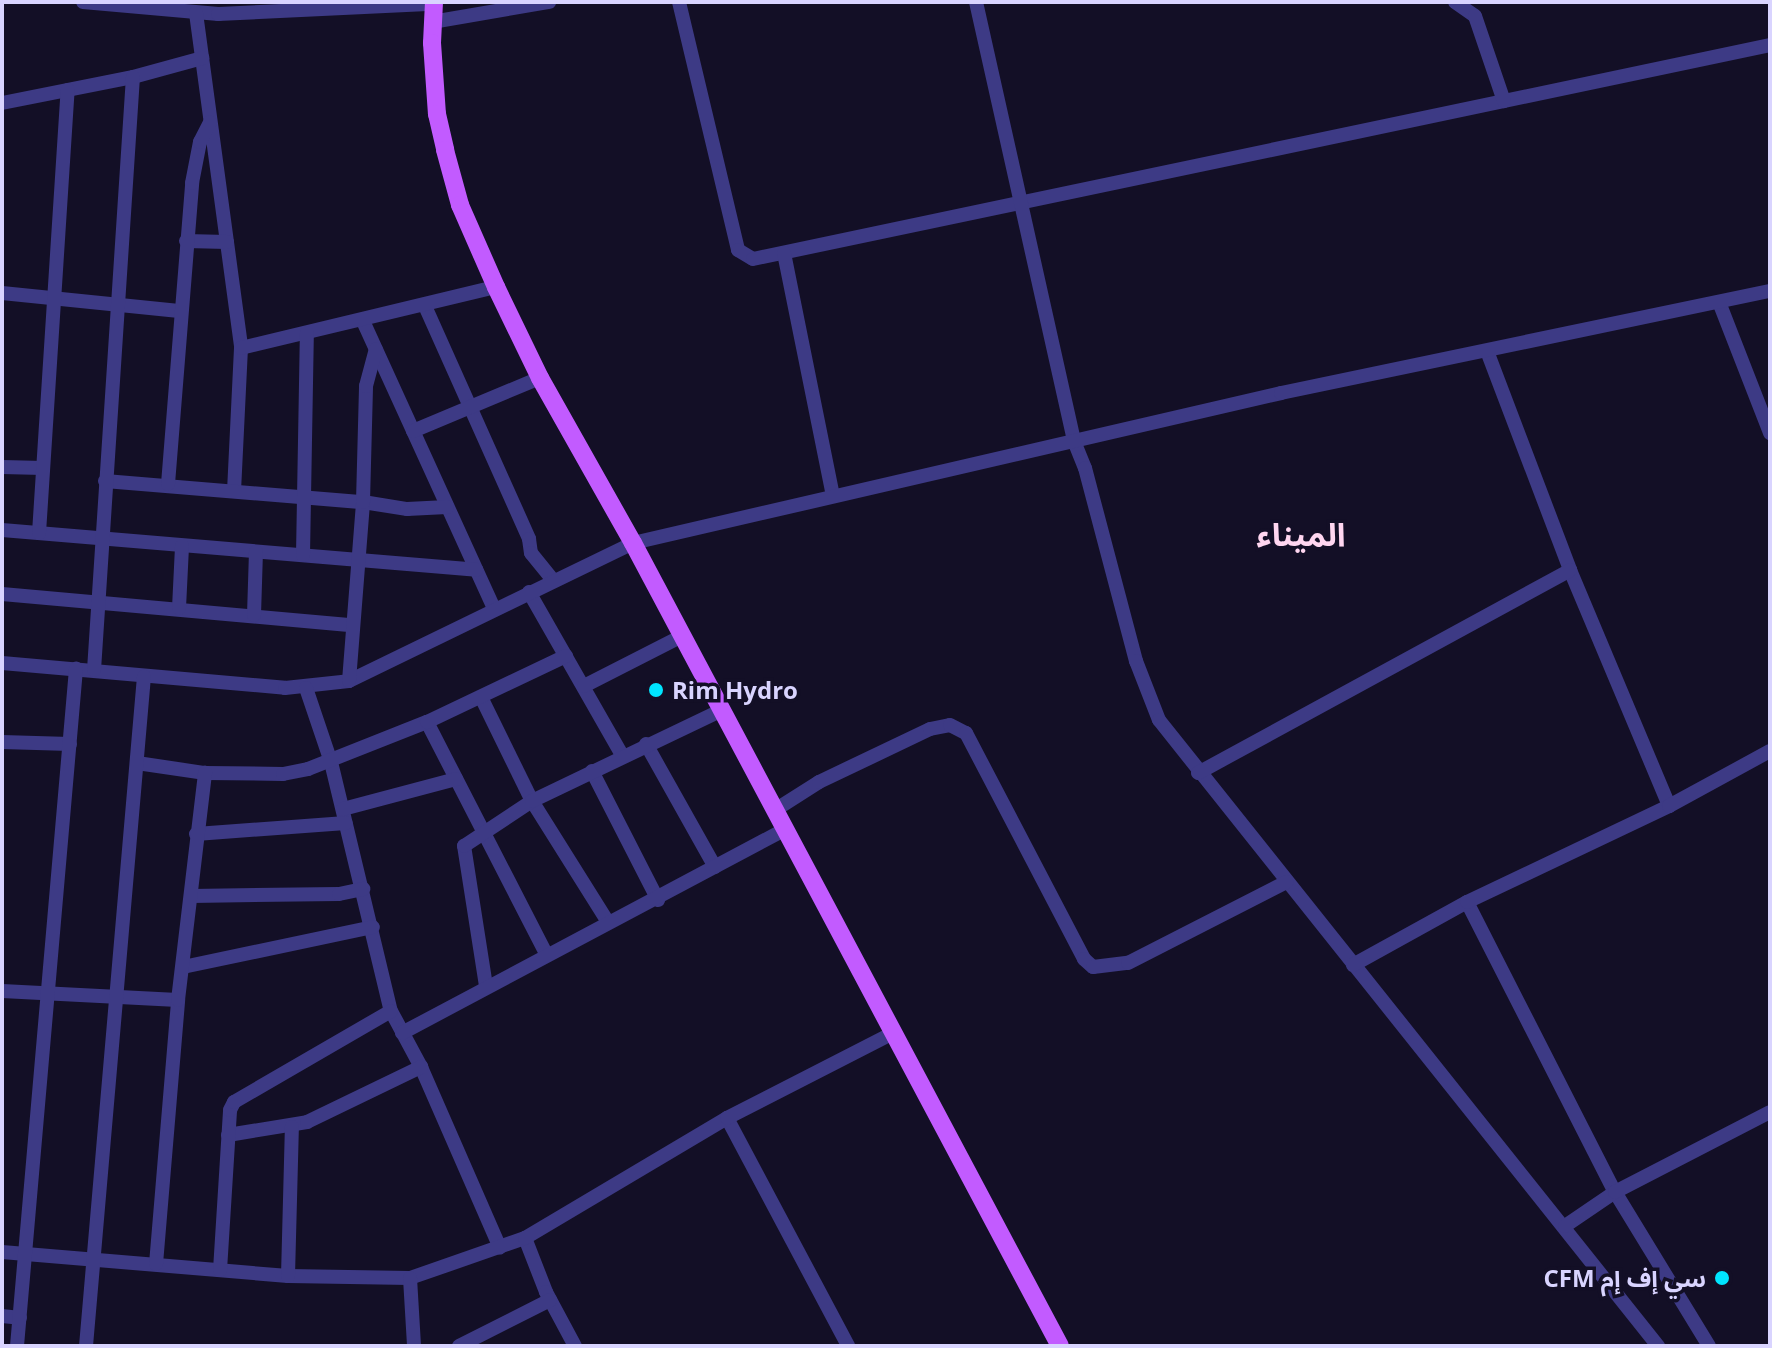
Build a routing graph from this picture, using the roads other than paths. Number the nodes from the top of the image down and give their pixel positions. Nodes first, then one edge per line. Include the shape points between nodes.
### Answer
1 (83, 2) edge
2 (549, 2) edge
3 (679, 2) edge
4 (976, 2) edge
5 (1455, 2) edge
6 (433, 10) edge
7 (196, 13) junction
8 (1770, 45) edge
9 (202, 58) junction
10 (133, 77) junction
11 (68, 90) junction
12 (1504, 101) junction
13 (2, 103) edge
14 (210, 122) junction
15 (1019, 202) junction
16 (186, 241) junction
17 (227, 242) junction
18 (784, 253) junction
19 (496, 287) junction
20 (1770, 291) edge
21 (2, 293) edge
22 (54, 297) junction
23 (1719, 302) junction
24 (117, 304) junction
25 (425, 306) junction
26 (179, 311) junction
27 (363, 321) junction
28 (307, 333) junction
29 (241, 348) junction
30 (376, 349) junction
31 (1487, 351) junction
32 (540, 378) junction
33 (473, 408) junction
34 (413, 431) junction
35 (1770, 433) edge
36 (1074, 441) junction
37 (2, 467) edge
38 (43, 468) junction
39 (105, 481) junction
40 (168, 484) junction
41 (234, 490) junction
42 (833, 495) junction
43 (303, 496) junction
44 (363, 502) junction
45 (447, 507) junction
46 (2, 530) edge
47 (39, 533) junction
48 (101, 538) junction
49 (633, 543) junction
50 (182, 546) junction
51 (256, 552) junction
52 (303, 555) junction
53 (356, 562) junction
54 (476, 570) junction
55 (1570, 570) junction
56 (553, 580) junction
57 (529, 592) junction
58 (2, 594) edge
59 (97, 600) junction
60 (179, 608) junction
61 (494, 608) junction
62 (254, 615) junction
63 (352, 625) junction
64 (682, 636) junction
65 (566, 656) junction
66 (2, 663) edge
67 (76, 669) junction
68 (94, 670) junction
69 (144, 677) junction
70 (349, 681) junction
71 (584, 686) junction
72 (306, 688) junction
73 (481, 697) junction
74 (722, 710) junction
75 (427, 722) junction
76 (2, 742) edge
77 (70, 744) junction
78 (646, 744) junction
79 (1770, 751) edge
80 (2, 755) edge
81 (622, 755) junction
82 (331, 762) junction
83 (137, 763) junction
84 (592, 771) junction
85 (205, 773) junction
86 (1198, 773) junction
87 (456, 779) junction
88 (532, 801) junction
89 (1669, 806) junction
90 (775, 810) junction
91 (344, 816) junction
92 (785, 829) junction
93 (482, 832) junction
94 (196, 834) junction
95 (715, 867) junction
96 (1286, 882) junction
97 (363, 889) junction
98 (191, 896) junction
99 (658, 900) junction
100 (1467, 902) junction
101 (608, 922) junction
102 (373, 927) junction
103 (546, 954) junction
104 (1353, 965) junction
105 (183, 967) junction
106 (486, 986) junction
107 (2, 991) edge
108 (49, 995) junction
109 (114, 997) junction
110 (178, 1000) junction
111 (391, 1011) junction
112 (402, 1033) junction
113 (893, 1033) junction
114 (421, 1067) junction
115 (1770, 1112) edge
116 (727, 1118) junction
117 (292, 1127) junction
118 (228, 1135) junction
119 (1615, 1192) junction
120 (1565, 1226) junction
121 (525, 1238) junction
122 (500, 1248) junction
123 (2, 1252) edge
124 (26, 1255) junction
125 (92, 1260) junction
126 (156, 1264) junction
127 (220, 1270) junction
128 (288, 1276) junction
129 (410, 1278) junction
130 (550, 1300) junction
131 (2, 1316) edge
132 (20, 1318) junction
133 (17, 1346) edge
134 (86, 1346) edge
135 (414, 1346) edge
136 (459, 1346) edge
137 (575, 1346) edge
138 (848, 1346) edge
139 (1060, 1346) edge
140 (1658, 1346) edge
141 (1709, 1346) edge

1 - 7 street
2 - 6 street
3 - 18 street via 738,250 753,259
4 - 15 street
5 - 12 street via 1475,16
6 - 7 street
6 - 19 main road via 437,114 445,150 460,205
7 - 9 street
8 - 12 street
9 - 10 street
9 - 14 street
10 - 11 street
10 - 24 street
11 - 13 street
11 - 22 street
12 - 15 street
14 - 16 street via 197,156
14 - 17 street
15 - 18 street
15 - 36 street
16 - 17 street
16 - 26 street
17 - 29 street
18 - 42 street
19 - 25 street
19 - 32 main road
20 - 23 street
21 - 22 street
22 - 24 street
22 - 38 street
23 - 31 street
23 - 35 street
24 - 26 street
24 - 39 street
25 - 27 street
25 - 33 street
26 - 40 street
27 - 28 street
27 - 30 street
28 - 29 street
28 - 43 street
29 - 41 street
30 - 34 street
30 - 44 street via 366,386
31 - 36 street
31 - 55 street
32 - 33 street
32 - 49 main road
33 - 34 street
33 - 56 street via 531,553
34 - 45 street
36 - 42 street
36 - 86 street via 1136,661 1159,720
37 - 38 street
38 - 47 street
39 - 40 street
39 - 48 street
40 - 41 street
41 - 43 street
42 - 49 street
43 - 44 street
43 - 52 street
44 - 45 street via 407,509
44 - 53 street
45 - 54 street
46 - 47 street
47 - 48 street
48 - 50 street
48 - 59 street
49 - 56 street
49 - 64 main road
50 - 51 street
50 - 60 street
51 - 52 street
51 - 62 street
52 - 53 street
53 - 54 street
53 - 63 street
54 - 61 street
55 - 86 street
55 - 89 street
56 - 57 street
57 - 61 street
57 - 65 street
58 - 59 street
59 - 60 street
59 - 68 street
60 - 62 street
61 - 70 street
62 - 63 street
63 - 70 street
64 - 71 street
64 - 74 main road
65 - 71 street
65 - 73 street
66 - 67 street
67 - 68 street
67 - 77 street
68 - 69 street
69 - 72 street
69 - 83 street
70 - 72 street
71 - 81 street
72 - 82 street
73 - 75 street
73 - 88 street
74 - 78 street
74 - 90 main road
75 - 82 street
75 - 87 street
76 - 77 street
76 - 80 street
77 - 108 street
78 - 81 street
78 - 95 street
79 - 89 street
81 - 84 street
82 - 85 street via 283,774
82 - 91 street
83 - 85 street
83 - 109 street
84 - 88 street
84 - 99 street
85 - 94 street
86 - 96 street
87 - 91 street
87 - 93 street
88 - 93 street
88 - 101 street
89 - 100 street
90 - 92 main road
90 - 96 street via 819,782 930,729 950,725 966,733 1084,959 1093,967 1128,963
91 - 94 street
91 - 97 street
92 - 95 street
92 - 113 main road
93 - 103 street
93 - 106 street via 463,850
94 - 98 street
95 - 99 street
96 - 104 street
97 - 98 street
97 - 102 street
98 - 105 street
99 - 101 street
100 - 104 street
100 - 119 street
101 - 103 street
102 - 105 street
102 - 111 street
103 - 106 street
104 - 120 street
105 - 110 street
106 - 112 street
107 - 108 street
108 - 109 street
108 - 124 street
109 - 110 street
109 - 125 street
110 - 126 street
111 - 112 street
111 - 118 street via 240,1095 230,1110
112 - 114 street
113 - 116 street
113 - 139 main road
114 - 117 street
114 - 122 street
115 - 119 street
116 - 121 street
116 - 138 street
117 - 118 street
117 - 128 street
118 - 127 street
119 - 120 street
119 - 141 street
120 - 140 street
121 - 122 street
121 - 130 street
122 - 129 street
123 - 124 street
124 - 125 street
124 - 132 street
125 - 126 street
125 - 134 street
126 - 127 street
127 - 128 street
128 - 129 street
129 - 135 street
130 - 136 street
130 - 137 street
131 - 132 street
132 - 133 street

